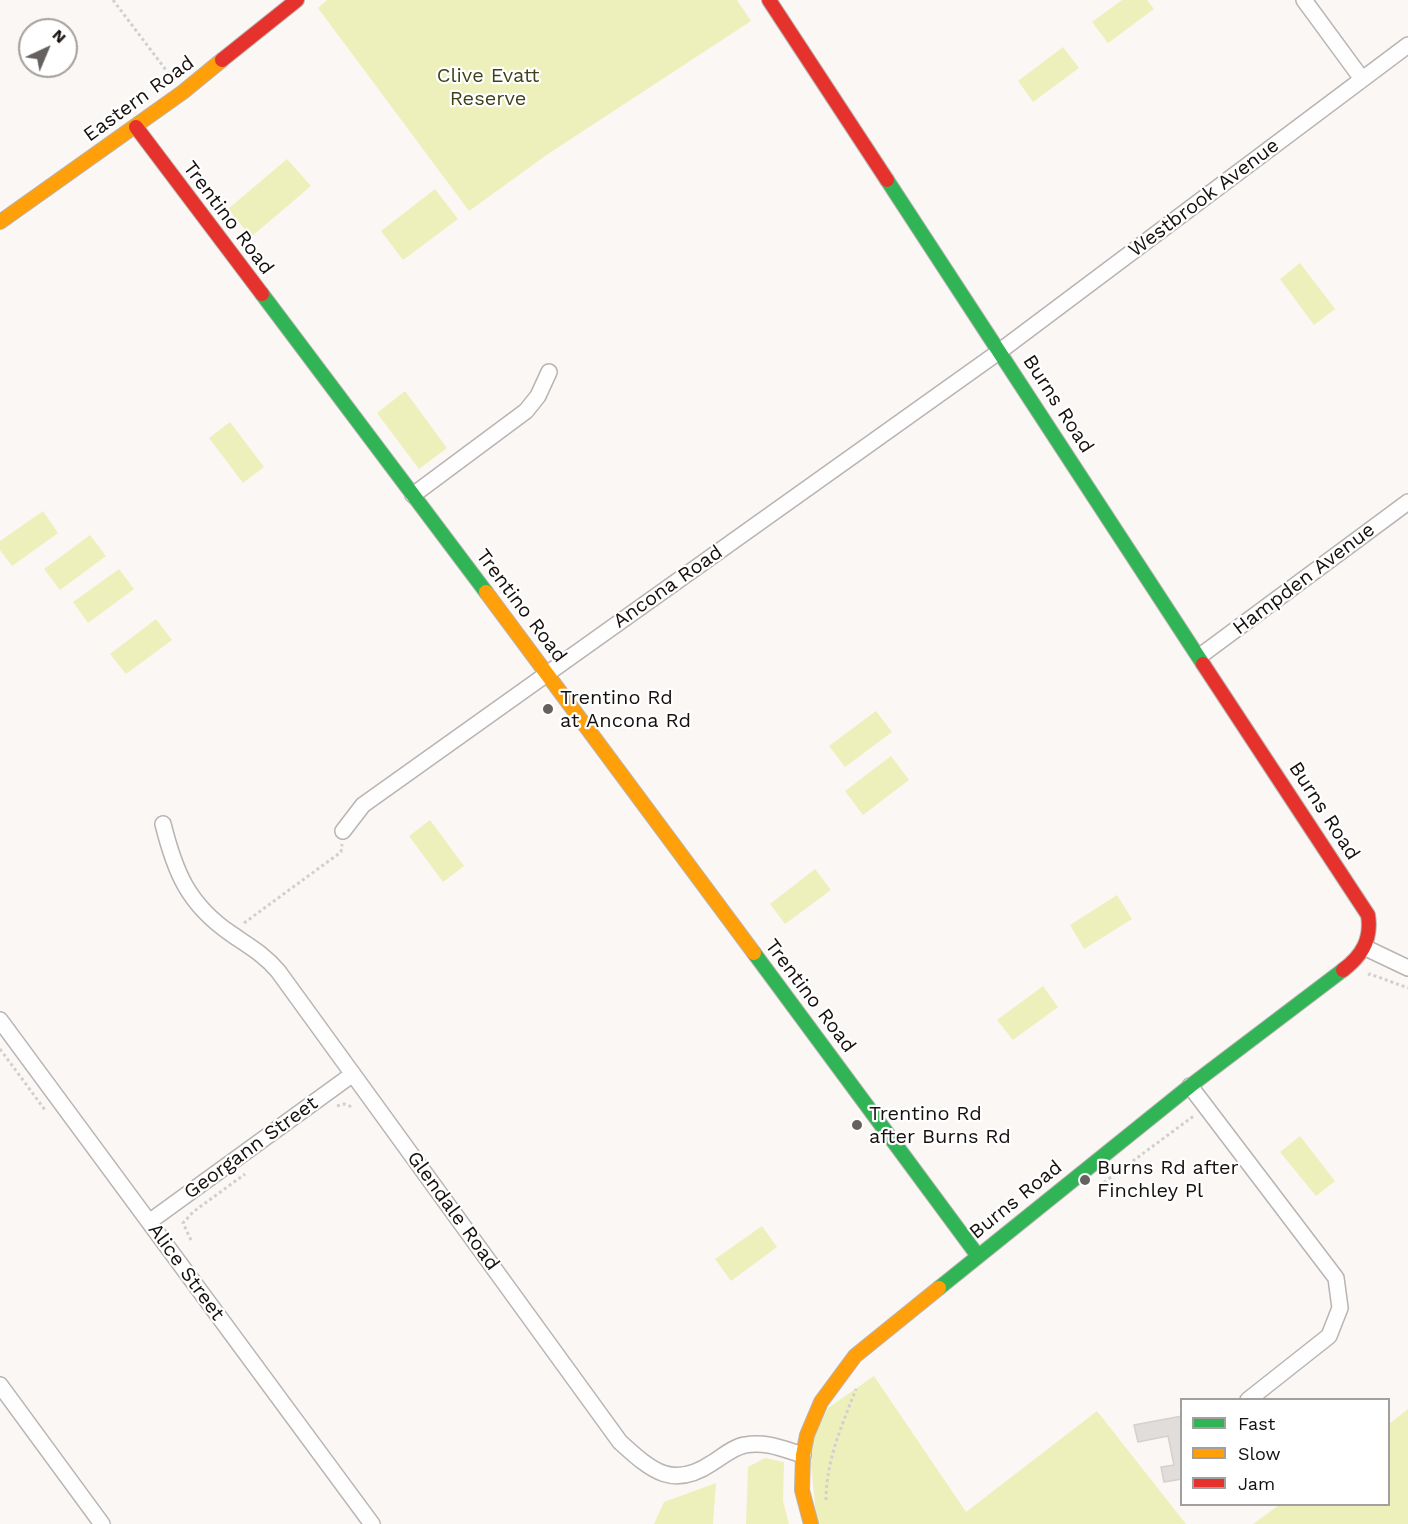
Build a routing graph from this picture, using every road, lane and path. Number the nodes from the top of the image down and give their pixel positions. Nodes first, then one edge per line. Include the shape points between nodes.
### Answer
1 (113, 0) edge
2 (769, 0) edge
3 (1304, 0) edge
4 (295, 1) edge
5 (1408, 45) edge
6 (1362, 79) junction
7 (183, 93) junction
8 (136, 127) junction
9 (0, 222) edge
10 (1000, 351) junction
11 (549, 372) dead end
12 (413, 495) junction
13 (1408, 502) edge
14 (1200, 657) junction
15 (547, 673) junction
16 (163, 824) dead end
17 (343, 831) joint
18 (230, 933) junction
19 (1366, 948) junction
20 (1408, 968) edge
21 (1361, 981) dead end
22 (1408, 988) edge
23 (0, 1020) edge
24 (353, 1074) junction
25 (1190, 1086) junction
26 (352, 1107) dead end
27 (1206, 1109) junction
28 (329, 1112) dead end
29 (247, 1172) dead end
30 (1098, 1187) dead end
31 (150, 1222) junction
32 (191, 1240) dead end
33 (978, 1256) junction
34 (858, 1382) dead end
35 (0, 1385) edge
36 (1251, 1398) edge
37 (803, 1455) junction
38 (826, 1503) dead end
39 (102, 1524) edge
40 (372, 1524) edge
41 (811, 1524) edge

1 - 7 path
2 - 10 main road, Burns Road
3 - 6 street
4 - 7 main road, Eastern Road
5 - 6 street, Westbrook Avenue
6 - 10 street, Westbrook Avenue
7 - 8 main road, Eastern Road
8 - 9 main road, Eastern Road
8 - 12 main road, Trentino Road
10 - 14 main road, Burns Road
10 - 15 street, Ancona Road
11 - 12 street via 526,411
12 - 15 main road, Trentino Road
13 - 14 street, Hampden Avenue
14 - 19 main road, Burns Road via 1368,915 1371,927
15 - 17 street, Ancona Road via 363,804
15 - 33 main road, Trentino Road
16 - 18 street, Glendale Road via 182,883 204,913
17 - 18 path via 341,852
18 - 24 street, Glendale Road via 271,963
19 - 20 street
19 - 25 main road, Burns Road via 1351,964
21 - 22 path via 1370,974
23 - 31 street, Alice Street
24 - 31 street, Georgann Street
24 - 37 street, Glendale Road via 620,1442 669,1476 678,1477 698,1473 742,1445 768,1444
25 - 27 street
25 - 33 main road, Burns Road
26 - 28 path via 338,1105
27 - 30 path
27 - 36 street via 1336,1278 1340,1294 1340,1308 1329,1336
29 - 32 path via 183,1223
31 - 40 street, Alice Street
33 - 37 main road, Burns Road via 855,1356 821,1402
34 - 38 path via 831,1457
35 - 39 street
37 - 41 main road, Burns Road via 802,1490

